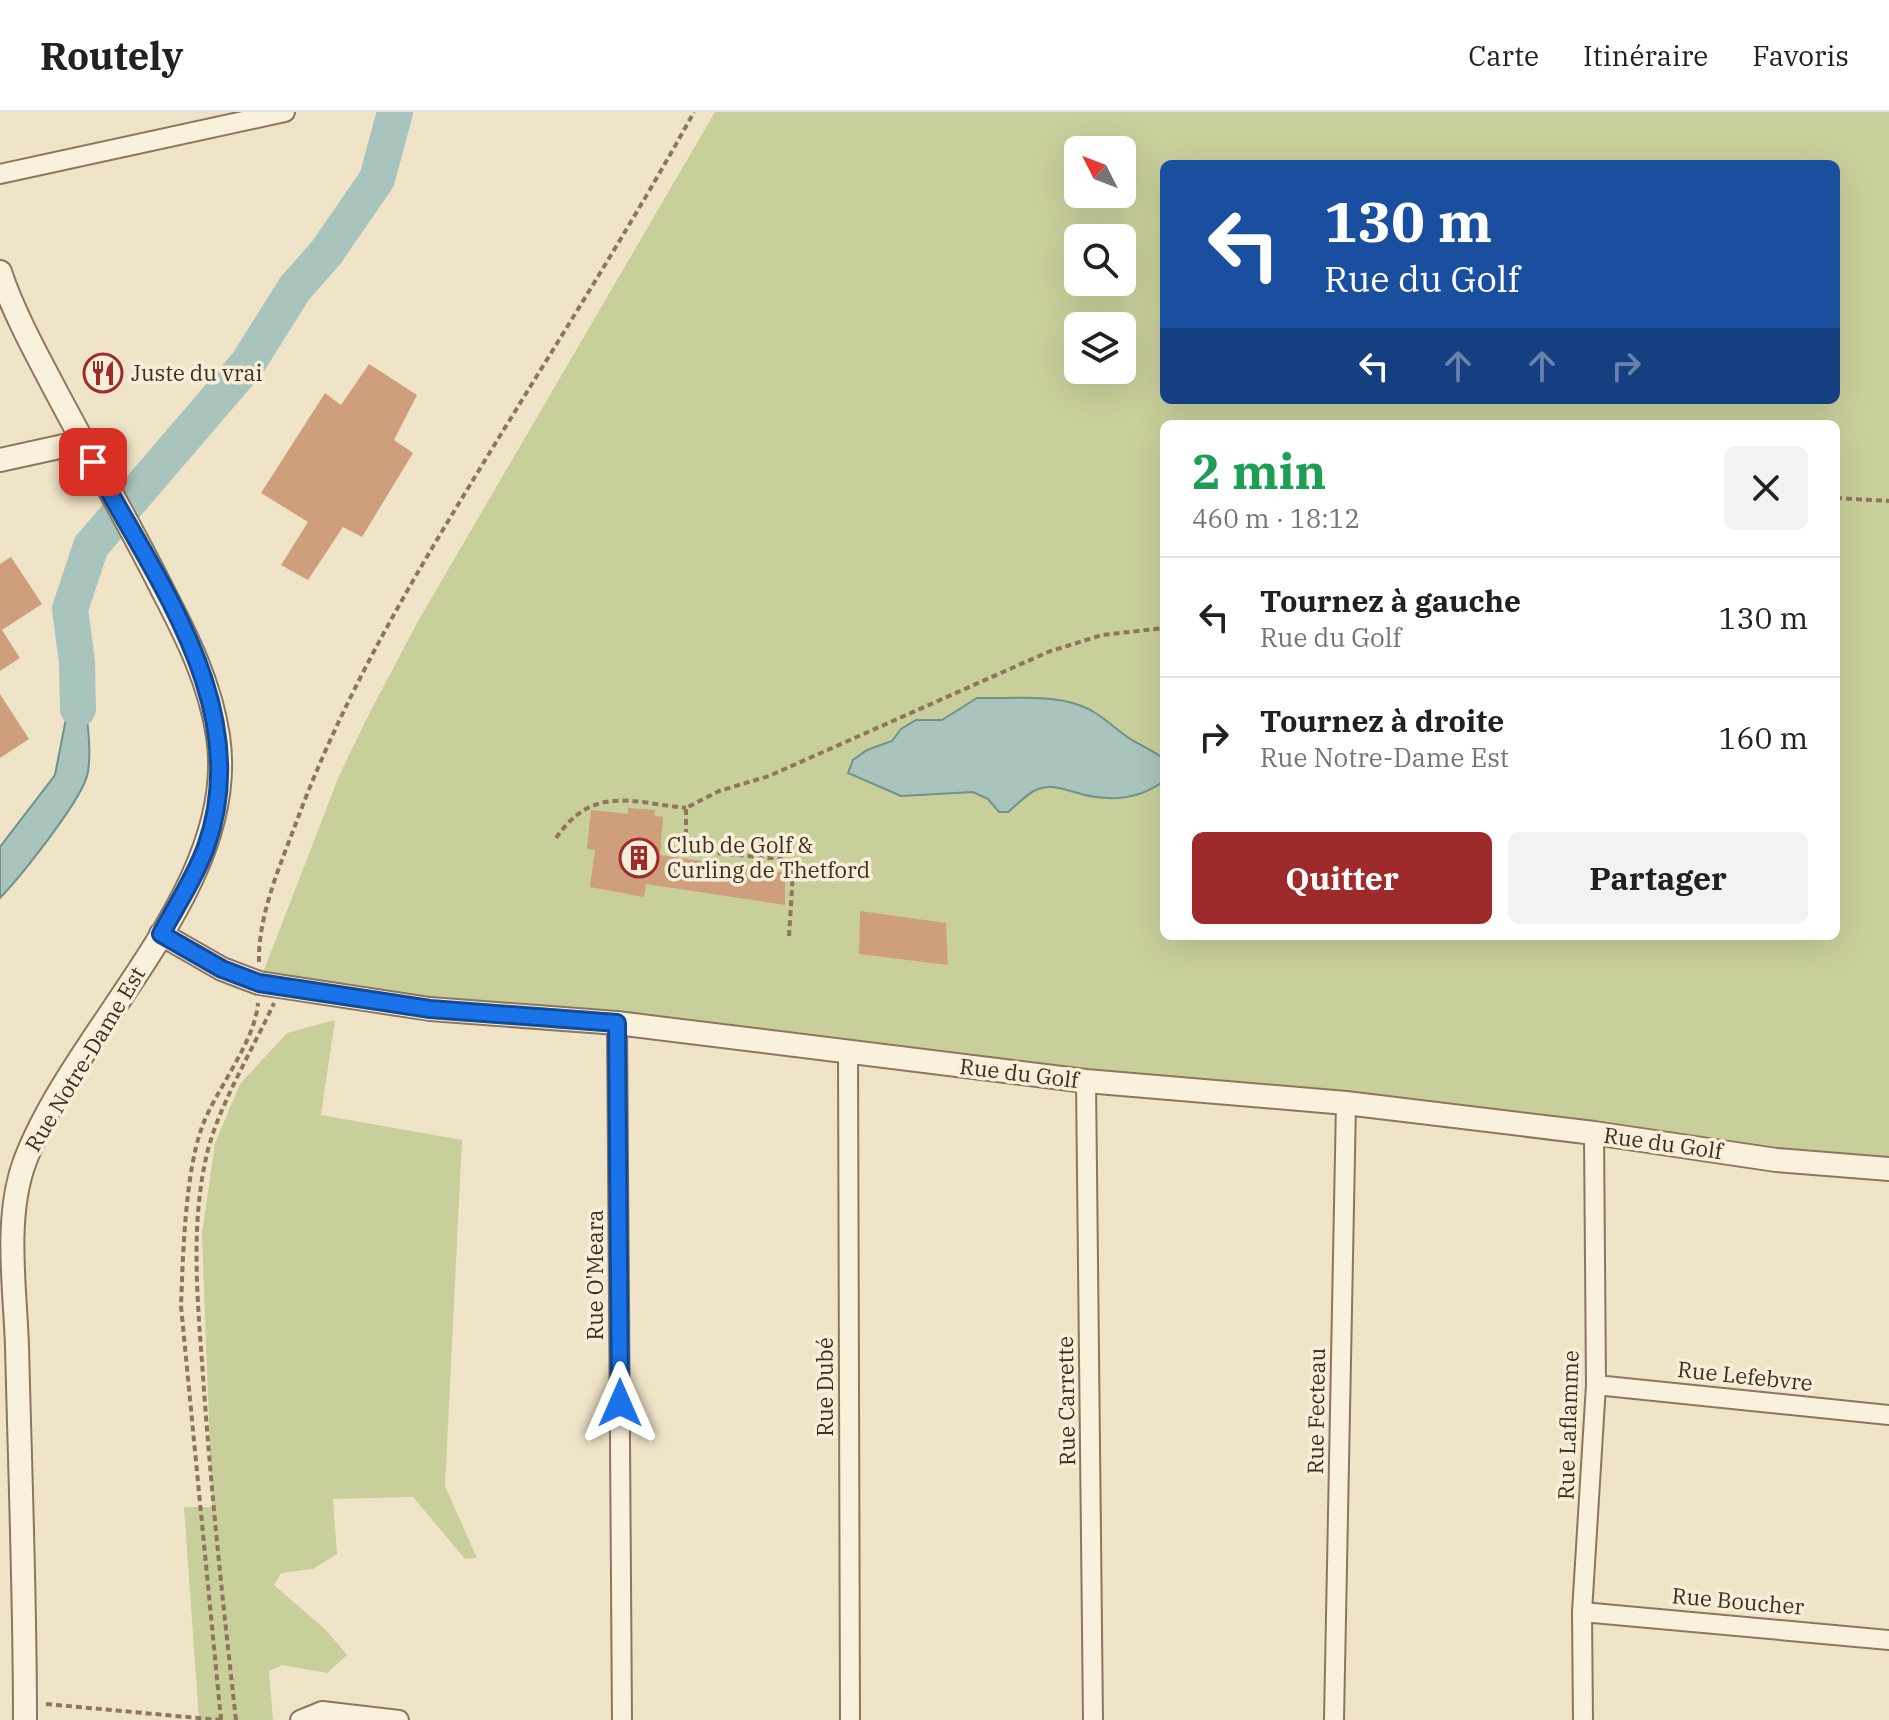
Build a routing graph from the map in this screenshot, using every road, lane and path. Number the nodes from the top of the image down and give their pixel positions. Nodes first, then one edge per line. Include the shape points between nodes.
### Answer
1 (285, 112) edge
2 (694, 112) edge
3 (0, 174) edge
4 (0, 272) edge
5 (82, 442) junction
6 (0, 460) edge
7 (1840, 498) edge
8 (1889, 501) edge
9 (1160, 628) edge
10 (686, 808) junction
11 (556, 838) dead end
12 (161, 934) junction
13 (789, 936) dead end
14 (259, 983) junction
15 (282, 987) junction
16 (617, 1023) junction
17 (848, 1053) junction
18 (1086, 1081) junction
19 (1346, 1103) junction
20 (1594, 1133) junction
21 (1889, 1169) edge
22 (1596, 1385) junction
23 (1889, 1415) edge
24 (1582, 1612) junction
25 (1889, 1640) edge
26 (25, 1711) edge
27 (222, 1720) edge
28 (236, 1720) edge
29 (300, 1720) edge
30 (399, 1720) edge
31 (622, 1720) edge
32 (850, 1720) edge
33 (1093, 1720) edge
34 (1334, 1720) edge
35 (1583, 1720) edge

1 - 3 street
2 - 14 path via 431,548 355,687 274,882 258,946
4 - 5 street, Rue Notre-Dame Est
5 - 6 street
5 - 12 street, Rue Notre-Dame Est via 193,650 219,738 219,783 206,846
7 - 8 path
9 - 10 path via 1102,635 1048,652
10 - 11 path via 615,800 593,803 578,810
10 - 13 path via 686,845 693,851 781,859 790,865
12 - 14 street, Rue du Golf via 222,969
12 - 26 street, Rue Notre-Dame Est via 46,1118 16,1192
14 - 15 street, Rue du Golf
14 - 27 path via 247,1037 196,1144 183,1256 181,1306
15 - 16 street, Rue du Golf via 430,1009
15 - 28 path via 213,1137 198,1236 211,1488
16 - 17 street, Rue du Golf
16 - 31 street, Rue O'Meara
17 - 18 street, Rue du Golf
17 - 32 street, Rue Dubé
18 - 19 street, Rue du Golf
18 - 33 street, Rue Carrette
19 - 20 street, Rue du Golf
19 - 34 street, Rue Fecteau
20 - 21 street, Rue du Golf via 1776,1160
20 - 22 street, Rue Laflamme
22 - 23 street, Rue Lefebvre
22 - 24 street, Rue Laflamme
24 - 25 street, Rue Boucher
24 - 35 street, Rue Laflamme
26 - 27 path
29 - 30 street via 322,1711

